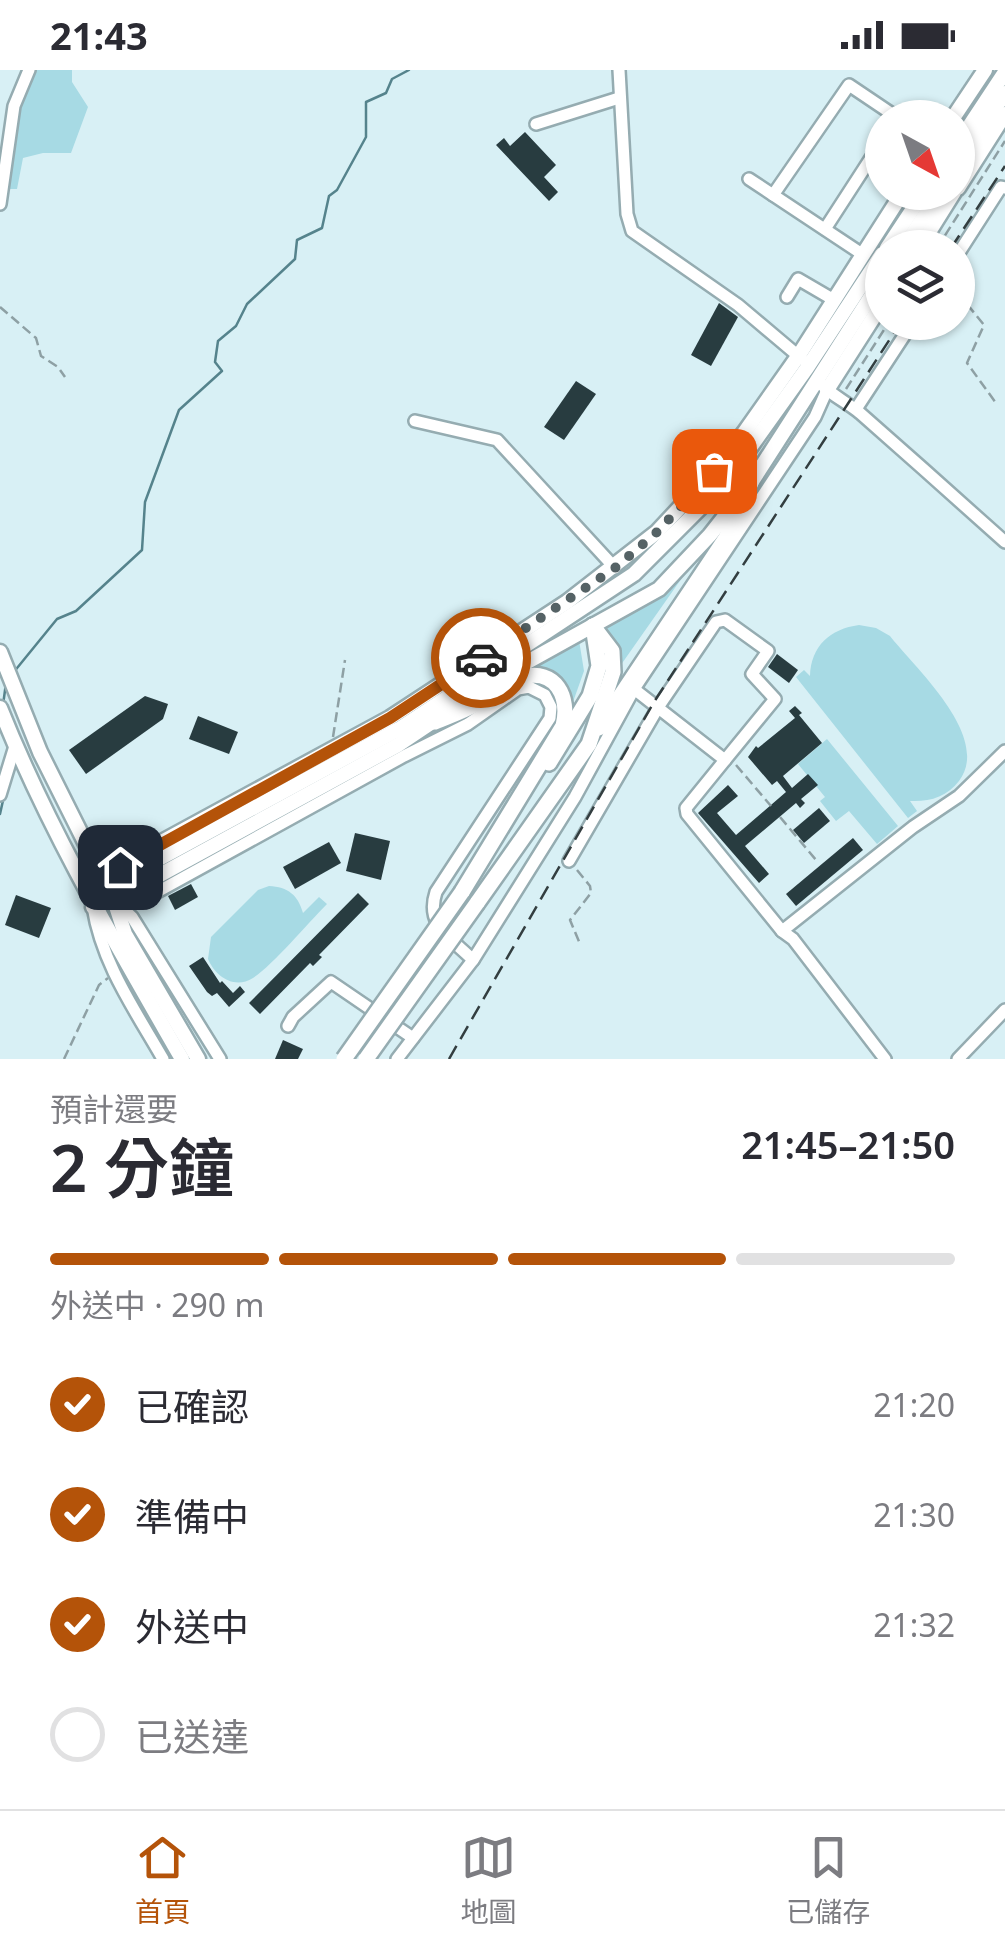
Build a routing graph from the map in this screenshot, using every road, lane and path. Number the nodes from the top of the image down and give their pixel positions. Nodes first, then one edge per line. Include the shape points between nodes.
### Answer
1 (30, 70) edge
2 (619, 70) edge
3 (985, 70) edge
4 (1005, 72) edge
5 (1005, 94) edge
6 (619, 98) junction
7 (871, 100) edge
8 (965, 100) edge
9 (1005, 114) edge
10 (975, 117) edge
11 (536, 124) dead end
12 (975, 139) edge
13 (1005, 141) edge
14 (975, 161) edge
15 (865, 167) edge
16 (749, 179) dead end
17 (1005, 188) edge
18 (773, 195) junction
19 (0, 204) edge
20 (891, 210) edge
21 (825, 229) junction
22 (948, 230) edge
23 (974, 230) edge
24 (862, 254) junction
25 (865, 287) edge
26 (787, 296) dead end
27 (834, 300) junction
28 (865, 305) edge
29 (0, 307) edge
30 (975, 314) edge
31 (865, 324) edge
32 (866, 340) edge
33 (901, 340) edge
34 (66, 378) dead end
35 (818, 378) junction
36 (996, 402) dead end
37 (856, 409) junction
38 (416, 422) dead end
39 (751, 482) junction
40 (1005, 542) edge
41 (615, 568) junction
42 (584, 609) junction
43 (593, 626) junction
44 (0, 652) edge
45 (344, 660) dead end
46 (634, 689) junction
47 (659, 706) junction
48 (0, 708) edge
49 (436, 722) junction
50 (395, 723) junction
51 (589, 744) junction
52 (15, 746) junction
53 (335, 748) junction
54 (1005, 750) edge
55 (725, 760) junction
56 (2, 780) edge
57 (0, 795) edge
58 (522, 798) junction
59 (770, 806) dead end
60 (780, 816) dead end
61 (816, 860) dead end
62 (570, 862) joint
63 (108, 888) junction
64 (93, 907) junction
65 (782, 931) junction
66 (580, 944) dead end
67 (472, 960) junction
68 (113, 973) junction
69 (151, 992) junction
70 (1005, 1010) edge
71 (994, 1022) junction
72 (288, 1026) dead end
73 (1005, 1032) edge
74 (413, 1038) junction
75 (64, 1059) edge
76 (163, 1059) edge
77 (182, 1059) edge
78 (198, 1059) edge
79 (220, 1059) edge
80 (344, 1059) edge
81 (366, 1059) edge
82 (397, 1059) edge
83 (885, 1059) edge
84 (958, 1059) edge

1 - 19 street via 14,106
2 - 6 street
3 - 8 main road
4 - 10 main road
5 - 12 main road
6 - 11 street
6 - 35 street via 632,232 738,305
7 - 18 street via 849,85
9 - 14 main road
13 - 22 path
15 - 21 street
16 - 18 street
17 - 23 street
18 - 21 street
20 - 24 main road
21 - 24 street
24 - 27 main road
25 - 35 main road
26 - 27 street via 798,279
27 - 35 main road
28 - 35 main road
29 - 34 path via 36,338 42,356
30 - 36 path via 984,325 967,363
31 - 35 main road
32 - 35 path
33 - 37 street
35 - 37 street
35 - 39 main road
35 - 41 main road
35 - 42 main road via 634,574
35 - 46 street via 815,417
37 - 40 street
38 - 41 street via 497,440
39 - 43 main road via 668,581
39 - 51 highway via 726,538
41 - 50 main road
42 - 43 main road
42 - 50 main road
43 - 49 main road via 494,680
43 - 51 highway via 612,651 613,672
43 - 58 highway via 598,666 590,696
44 - 63 main road via 40,752
45 - 53 path
46 - 47 street
46 - 67 street
47 - 55 street
47 - 55 street via 716,622 725,620 768,651 752,674 775,699
47 - 62 street
48 - 52 main road
49 - 58 highway via 522,677 555,684 566,702 563,726
49 - 63 main road
50 - 53 main road
50 - 63 main road
51 - 81 highway, bridge
52 - 56 street
52 - 64 main road
53 - 63 main road
54 - 65 street via 958,796
55 - 59 path
55 - 65 street via 687,814
56 - 57 street
58 - 80 highway, bridge
60 - 61 path
62 - 66 path via 591,892 569,925
63 - 64 main road
63 - 67 street via 138,902 530,687 549,700 550,718 430,908
63 - 69 main road
63 - 79 street
64 - 68 street
64 - 69 main road
65 - 83 street
67 - 74 street
68 - 75 path via 99,985
68 - 76 street
69 - 77 main road
69 - 78 main road
70 - 71 street
71 - 73 street
71 - 84 street
72 - 74 street via 331,982
74 - 82 street

